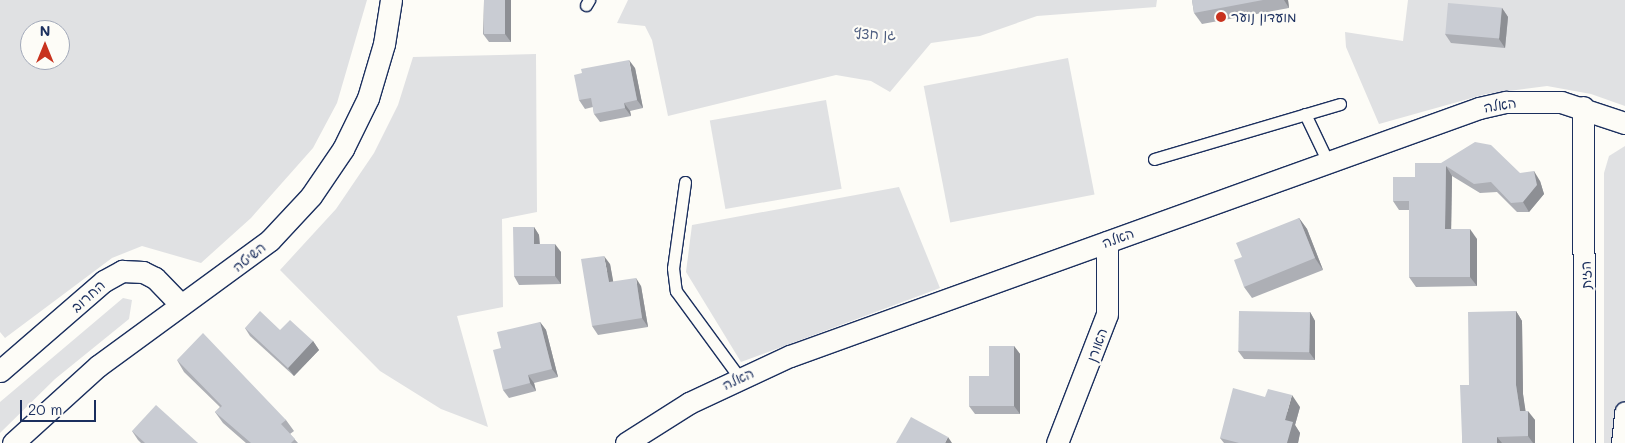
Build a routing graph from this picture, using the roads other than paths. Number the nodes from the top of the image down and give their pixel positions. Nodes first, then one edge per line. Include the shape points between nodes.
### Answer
1 (391, 0) edge
2 (1340, 104) dead end
3 (1583, 107) junction
4 (1305, 114) junction
5 (1625, 123) edge
6 (1154, 159) dead end
7 (1328, 162) junction
8 (685, 182) dead end
9 (1107, 242) junction
10 (181, 305) junction
11 (0, 371) edge
12 (739, 377) junction
13 (1625, 412) edge
14 (12, 443) edge
15 (626, 443) edge
16 (1056, 443) edge
17 (1584, 443) edge
18 (1622, 443) edge

1 - 10 street, השיטה via 384,44 368,98 343,149 311,196 270,240
2 - 4 lane
3 - 5 street, האלה
3 - 7 street, האלה via 1534,101 1497,104
3 - 17 street, הזית
4 - 6 lane
4 - 7 lane
7 - 9 street, האלה
8 - 12 lane via 673,268 676,291
9 - 12 street, האלה
9 - 16 street, האורן via 1110,288 1106,321
10 - 11 street, החרוב via 155,278 143,272 122,271 104,281
10 - 14 street, השיטה via 98,366
12 - 15 street, האלה
13 - 18 street

